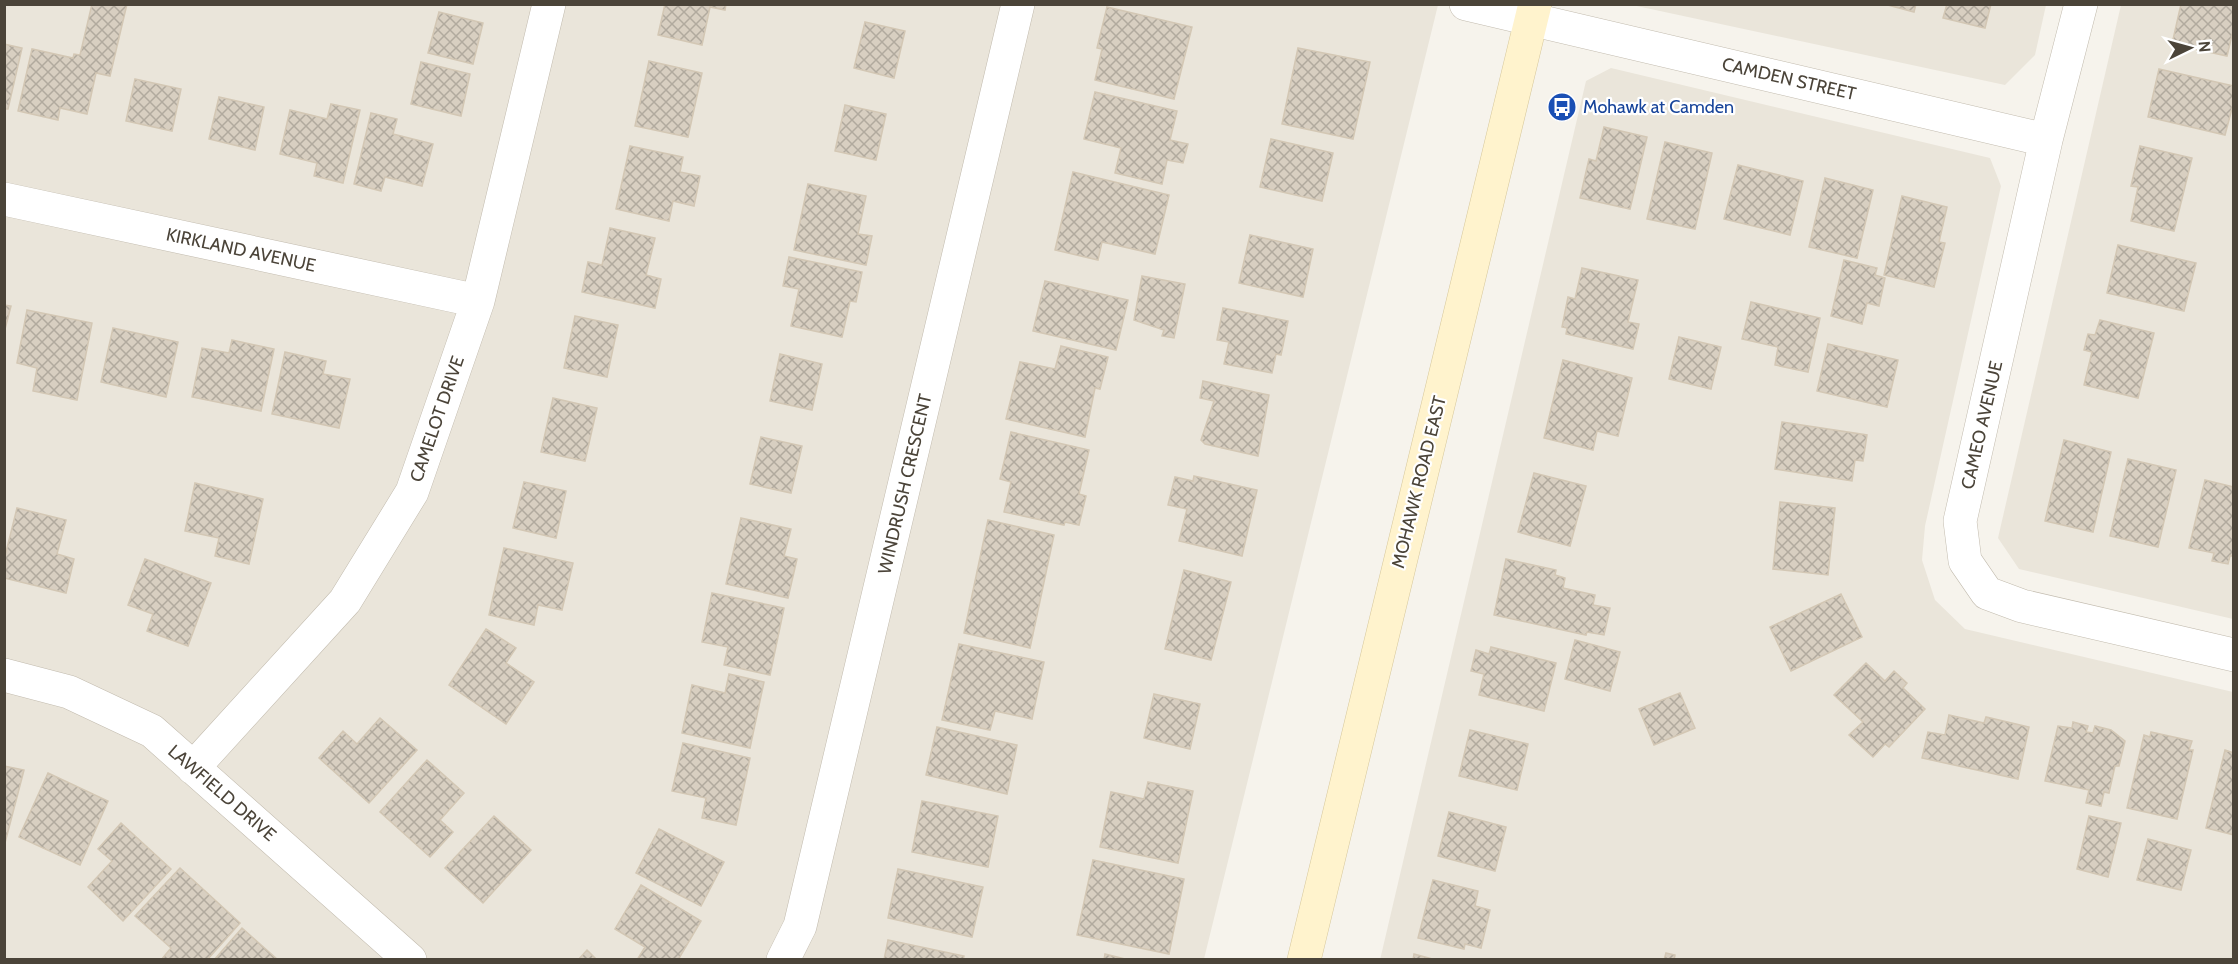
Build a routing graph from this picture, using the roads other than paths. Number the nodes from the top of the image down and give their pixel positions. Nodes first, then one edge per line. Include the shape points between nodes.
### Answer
1 (549, 4) edge
2 (1018, 4) edge
3 (1466, 4) edge
4 (2081, 4) edge
5 (1534, 12) edge
6 (2046, 140) junction
7 (4, 199) edge
8 (478, 301) junction
9 (2234, 655) edge
10 (4, 675) edge
11 (194, 768) junction
12 (410, 960) edge
13 (783, 960) edge
14 (1304, 960) edge

1 - 8 street, CAMELOT DRIVE
2 - 13 street, WINDRUSH CRESCENT via 800,926
3 - 5 street, CAMDEN STREET
4 - 6 street, CAMEO AVENUE
5 - 6 street, CAMDEN STREET
5 - 14 main road, MOHAWK ROAD EAST
6 - 9 street, CAMEO AVENUE via 1960,521 1965,561 1987,593 2022,606
7 - 8 street, KIRKLAND AVENUE
8 - 11 street, CAMELOT DRIVE via 412,492 345,601
10 - 11 street, LAWFIELD DRIVE via 69,692 152,731
11 - 12 street, LAWFIELD DRIVE

